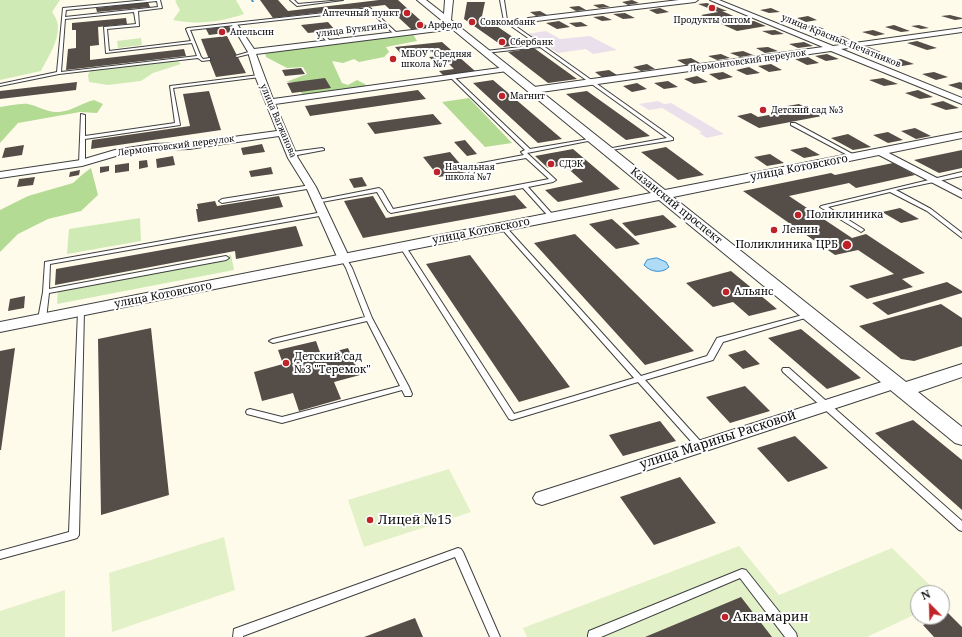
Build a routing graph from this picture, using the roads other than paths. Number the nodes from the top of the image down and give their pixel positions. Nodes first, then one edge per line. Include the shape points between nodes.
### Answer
1 (157, 0) edge
2 (292, 0) edge
3 (342, 0) edge
4 (421, 0) edge
5 (449, 0) edge
6 (502, 0) edge
7 (695, 0) edge
8 (712, 0) edge
9 (136, 11) junction
10 (63, 18) junction
11 (447, 20) junction
12 (528, 20) dead end
13 (235, 24) junction
14 (454, 27) junction
15 (962, 30) edge
16 (322, 34) dead end
17 (396, 34) junction
18 (193, 42) junction
19 (328, 42) junction
20 (541, 46) junction
21 (832, 49) junction
22 (252, 52) junction
23 (486, 52) junction
24 (237, 56) dead end
25 (199, 57) junction
26 (209, 59) dead end
27 (507, 70) junction
28 (59, 74) junction
29 (259, 76) junction
30 (452, 77) junction
31 (593, 83) junction
32 (0, 85) edge
33 (534, 90) junction
34 (962, 101) edge
35 (270, 102) junction
36 (83, 115) dead end
37 (793, 124) dead end
38 (282, 133) junction
39 (962, 135) edge
40 (83, 138) junction
41 (593, 139) junction
42 (322, 149) dead end
43 (528, 150) junction
44 (607, 150) junction
45 (881, 152) junction
46 (292, 154) junction
47 (528, 156) junction
48 (855, 157) junction
49 (82, 162) junction
50 (962, 174) edge
51 (0, 175) edge
52 (452, 179) dead end
53 (933, 180) junction
54 (524, 186) junction
55 (311, 187) junction
56 (891, 190) junction
57 (662, 195) junction
58 (962, 195) edge
59 (222, 201) dead end
60 (318, 202) junction
61 (323, 214) junction
62 (552, 217) junction
63 (504, 227) junction
64 (861, 230) dead end
65 (962, 236) edge
66 (403, 247) junction
67 (226, 258) dead end
68 (344, 259) junction
69 (46, 292) junction
70 (81, 311) junction
71 (810, 315) junction
72 (369, 318) junction
73 (42, 319) junction
74 (0, 327) edge
75 (273, 340) dead end
76 (786, 370) dead end
77 (962, 370) edge
78 (640, 379) junction
79 (898, 386) junction
80 (826, 404) junction
81 (250, 412) dead end
82 (962, 438) edge
83 (700, 446) junction
84 (542, 498) dead end
85 (962, 527) edge
86 (0, 555) edge
87 (238, 637) edge
88 (495, 637) edge
89 (594, 637) edge
90 (792, 637) edge

1 - 9 lane via 160,8
1 - 10 lane via 64,9
2 - 3 lane via 297,5
4 - 11 street, Казанский проспект
5 - 11 street
6 - 20 lane via 505,20
7 - 12 street
8 - 21 street, улица Красных Печатников
9 - 10 lane
9 - 18 lane via 138,25 105,28 107,52
10 - 28 lane
11 - 14 street, Казанский проспект
13 - 17 lane via 370,9
13 - 18 lane via 188,29
13 - 22 street, улица Вагжанова
14 - 17 street, улица Бутягина
14 - 23 street, Казанский проспект
15 - 21 street, Лермонтовский переулок
16 - 19 lane
17 - 19 street, улица Бутягина
18 - 25 lane
19 - 22 street, улица Бутягина
20 - 23 lane
20 - 31 lane
21 - 31 street, Лермонтовский переулок
21 - 34 street, улица Красных Печатников
22 - 24 lane
22 - 29 street, улица Вагжанова
23 - 27 street, Казанский проспект
25 - 26 lane via 202,60
25 - 28 lane
27 - 30 street
27 - 33 street, Казанский проспект
28 - 32 lane
29 - 35 street, улица Вагжанова
29 - 40 lane via 171,87 178,124
30 - 35 street
30 - 43 lane
31 - 33 street, Лермонтовский переулок
31 - 44 lane via 670,139
33 - 41 street, Казанский проспект
35 - 38 street, улица Вагжанова
36 - 40 lane
37 - 48 lane
38 - 46 street, улица Вагжанова
38 - 49 street, Лермонтовский переулок via 189,146 153,147 114,153
39 - 45 street, улица Котовского
40 - 49 lane
41 - 43 lane
41 - 44 street, Казанский проспект
42 - 46 lane
43 - 47 lane via 523,152
44 - 57 street, Казанский проспект
45 - 48 street, улица Котовского
45 - 53 street
46 - 55 street, улица Вагжанова
47 - 52 lane via 474,166 471,175
47 - 54 lane via 553,180
48 - 57 street, улица Котовского
49 - 51 street, Лермонтовский переулок
50 - 53 lane
53 - 56 lane
53 - 58 street
54 - 60 lane via 391,211 379,190
54 - 62 lane
55 - 59 lane
55 - 60 street, улица Вагжанова
56 - 64 lane via 823,207
56 - 65 lane via 929,210
57 - 62 street, улица Котовского
57 - 71 street, Казанский проспект
60 - 61 street, улица Вагжанова
61 - 68 street, улица Вагжанова
61 - 69 lane via 47,264
62 - 63 street, улица Котовского
63 - 66 street, улица Котовского
63 - 78 lane
66 - 68 street, улица Котовского
66 - 78 lane via 512,417
67 - 69 lane
68 - 70 street, улица Котовского
68 - 72 lane
69 - 73 lane
70 - 73 street, улица Котовского
70 - 86 lane via 74,535
71 - 78 lane via 720,340 710,358
71 - 79 street, Казанский проспект
72 - 75 lane
72 - 81 lane via 406,390 282,420
73 - 74 street, улица Котовского
76 - 80 lane
77 - 79 street, улица Марины Расковой
78 - 83 lane
79 - 80 street, улица Марины Расковой
79 - 82 street, Казанский проспект
80 - 83 street, улица Марины Расковой
80 - 85 lane
83 - 84 street, улица Марины Расковой
87 - 88 lane via 238,633 458,552
89 - 90 lane via 593,635 742,573

